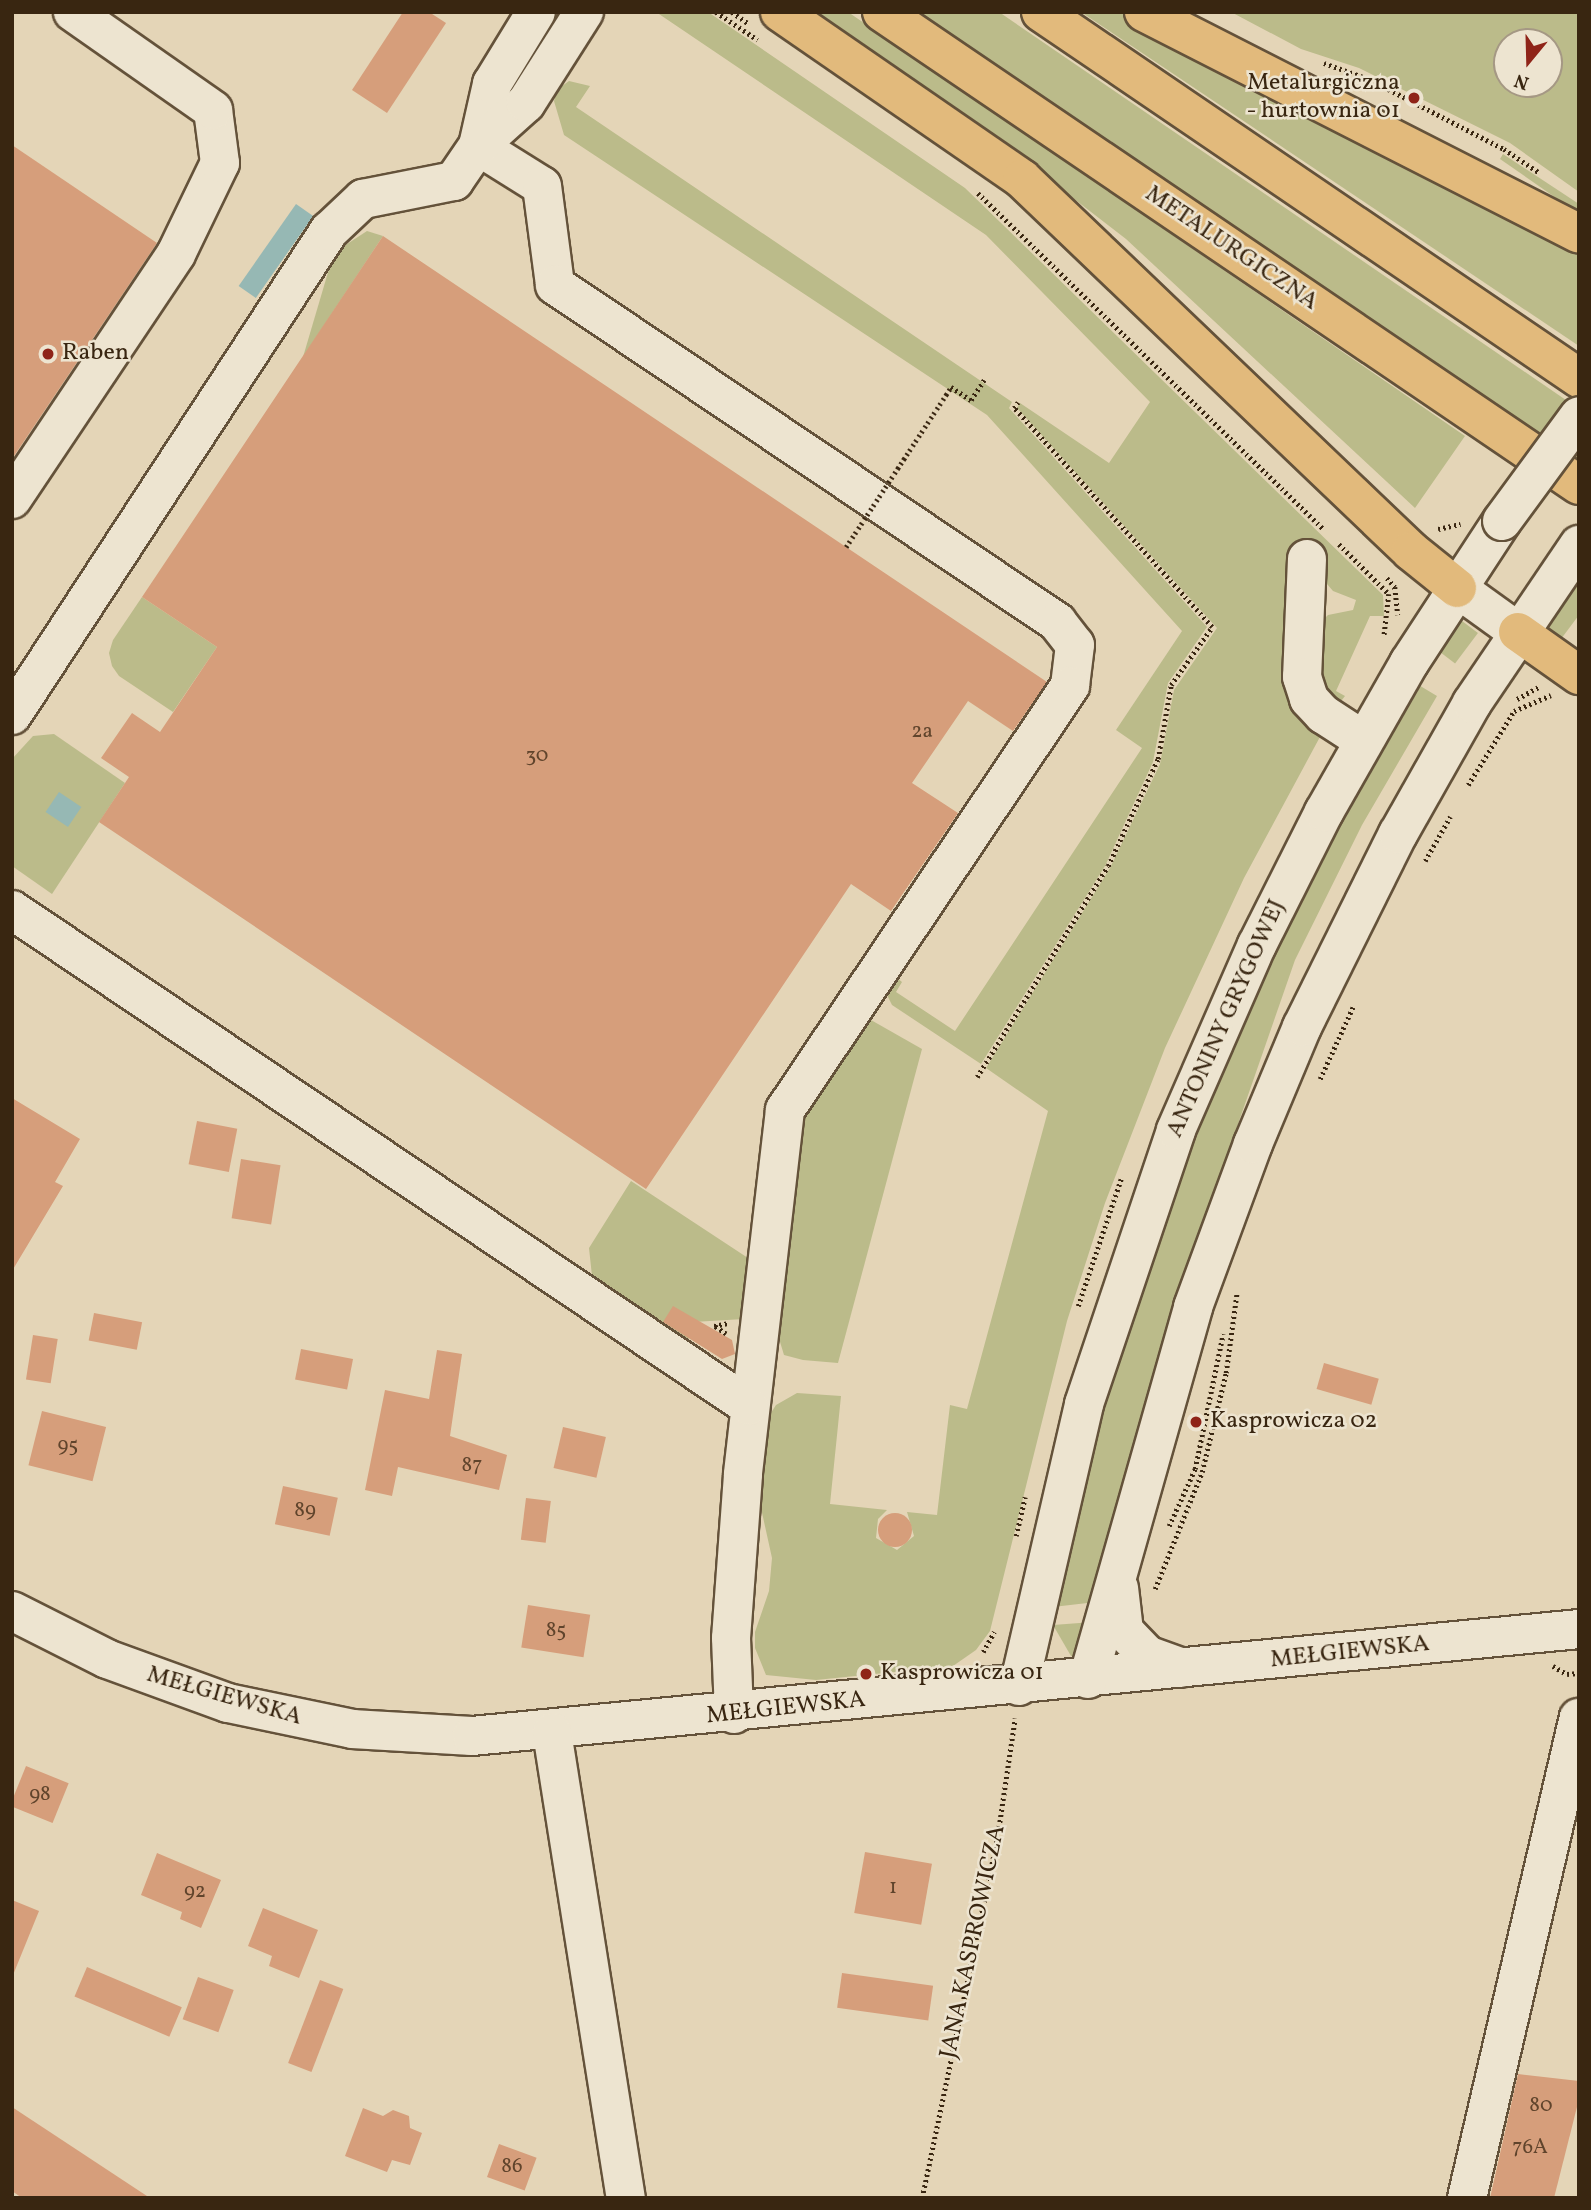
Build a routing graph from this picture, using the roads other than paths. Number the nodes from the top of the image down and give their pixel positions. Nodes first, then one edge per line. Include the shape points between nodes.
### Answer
1 (536, 12) edge
2 (584, 12) edge
3 (882, 12) edge
4 (1041, 12) edge
5 (1144, 12) edge
6 (88, 17) edge
7 (774, 24) edge
8 (478, 146) junction
9 (1579, 234) edge
10 (1579, 378) edge
11 (1579, 416) edge
12 (1579, 485) edge
13 (12, 499) edge
14 (1571, 555) edge
15 (1307, 559) dead end
16 (1457, 588) junction
17 (1518, 632) junction
18 (1569, 683) edge
19 (12, 715) edge
20 (1363, 740) junction
21 (12, 910) edge
22 (750, 1406) junction
23 (1138, 1583) junction
24 (12, 1611) edge
25 (1579, 1629) edge
26 (1188, 1670) junction
27 (1088, 1679) junction
28 (1019, 1686) junction
29 (734, 1714) junction
30 (1579, 1718) edge
31 (552, 1732) junction
32 (626, 2198) edge
33 (1467, 2198) edge

1 - 8 street via 492,84
2 - 8 street via 526,103
3 - 12 main road, METALURGICZNA
4 - 10 main road
5 - 9 main road
6 - 13 street via 214,110 220,163 176,254
7 - 16 main road via 1022,179 1411,551
8 - 19 street via 454,181 363,199 329,231
8 - 22 street via 542,186 555,285 1057,622 1074,645 1070,686 785,1110
11 - 16 street, ANTONINY GRYGOWEJ, bridge
14 - 17 street
15 - 20 street via 1302,677 1316,707
16 - 17 street
16 - 20 street, ANTONINY GRYGOWEJ
17 - 18 main road
17 - 23 street via 1362,902 1268,1106 1168,1386
20 - 28 street, ANTONINY GRYGOWEJ via 1256,945 1156,1183 1084,1404
21 - 22 street
22 - 29 street via 731,1638
23 - 26 street via 1124,1632 1147,1655
23 - 27 street
24 - 31 street, MEŁGIEWSKA via 143,1674 275,1715 394,1733
25 - 26 street, MEŁGIEWSKA
26 - 27 street, MEŁGIEWSKA
27 - 28 street, MEŁGIEWSKA
28 - 29 street, MEŁGIEWSKA
29 - 31 street, MEŁGIEWSKA
30 - 33 street
31 - 32 street

